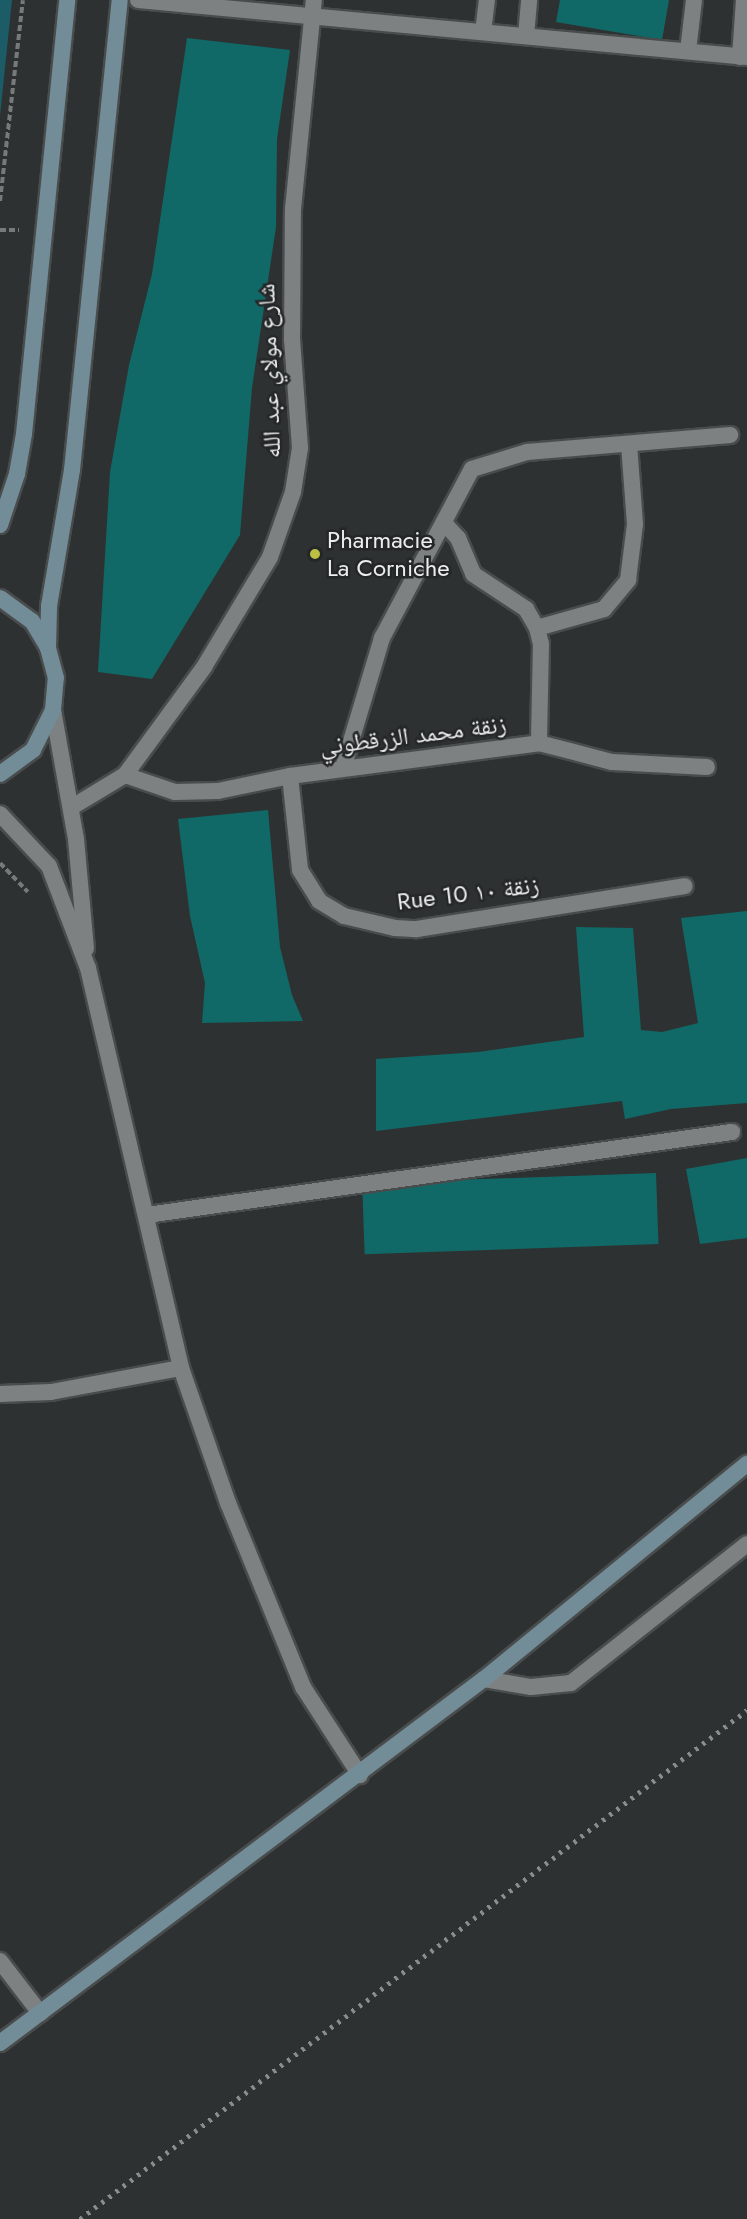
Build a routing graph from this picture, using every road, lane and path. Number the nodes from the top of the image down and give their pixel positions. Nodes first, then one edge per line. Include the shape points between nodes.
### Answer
1 (23, 0) edge
2 (67, 0) edge
3 (120, 0) edge
4 (138, 0) edge
5 (487, 0) edge
6 (529, 0) edge
7 (694, 0) edge
8 (744, 0) edge
9 (313, 8) edge
10 (483, 32) junction
11 (526, 36) junction
12 (688, 51) junction
13 (743, 57) edge
14 (0, 201) edge
15 (730, 435) dead end
16 (630, 444) junction
17 (444, 523) junction
18 (0, 525) edge
19 (0, 598) edge
20 (537, 628) junction
21 (48, 648) junction
22 (53, 710) junction
23 (539, 743) junction
24 (708, 767) dead end
25 (343, 768) junction
26 (0, 774) edge
27 (125, 775) junction
28 (290, 776) junction
29 (72, 807) junction
30 (0, 814) edge
31 (685, 886) dead end
32 (88, 968) junction
33 (732, 1132) dead end
34 (147, 1215) junction
35 (181, 1368) junction
36 (0, 1394) edge
37 (747, 1464) edge
38 (747, 1544) edge
39 (484, 1679) junction
40 (360, 1775) junction
41 (0, 1961) edge
42 (40, 2013) junction
43 (0, 2043) edge

1 - 14 path
2 - 18 main road via 24,434 17,474
3 - 21 main road via 72,470 49,606
4 - 9 street
5 - 10 street
6 - 11 street
7 - 12 street
8 - 13 street
9 - 10 street
9 - 27 street, شارع مولاي عبد الله via 292,230 292,339 300,448 292,492 270,557 240,610 204,667
10 - 11 street
11 - 12 street
12 - 13 street
15 - 16 street
16 - 17 street via 527,452 472,469
16 - 20 street via 635,524 628,580 604,609
17 - 20 street via 458,537 473,574 526,609
17 - 25 street via 382,638
19 - 21 main road via 32,621
20 - 23 street via 541,644
21 - 22 main road via 56,678
22 - 26 main road via 33,750
22 - 29 street
23 - 24 street, زنقة محمد الزرقطوني via 612,762
23 - 25 street, زنقة محمد الزرقطوني
25 - 28 street, زنقة محمد الزرقطوني
27 - 28 street, زنقة محمد الزرقطوني via 175,792 218,791
27 - 29 street, شارع مولاي عبد الله
28 - 31 street, Rue 10 زنقة ١٠ via 300,870 319,901 344,916 417,929
29 - 32 street
30 - 32 street via 49,866
32 - 34 street
33 - 34 street
34 - 35 street
35 - 36 street via 51,1392
35 - 40 street via 228,1503 303,1687
37 - 39 main road
38 - 39 street via 571,1683 531,1687
39 - 40 main road
40 - 42 main road
41 - 42 street
42 - 43 main road

